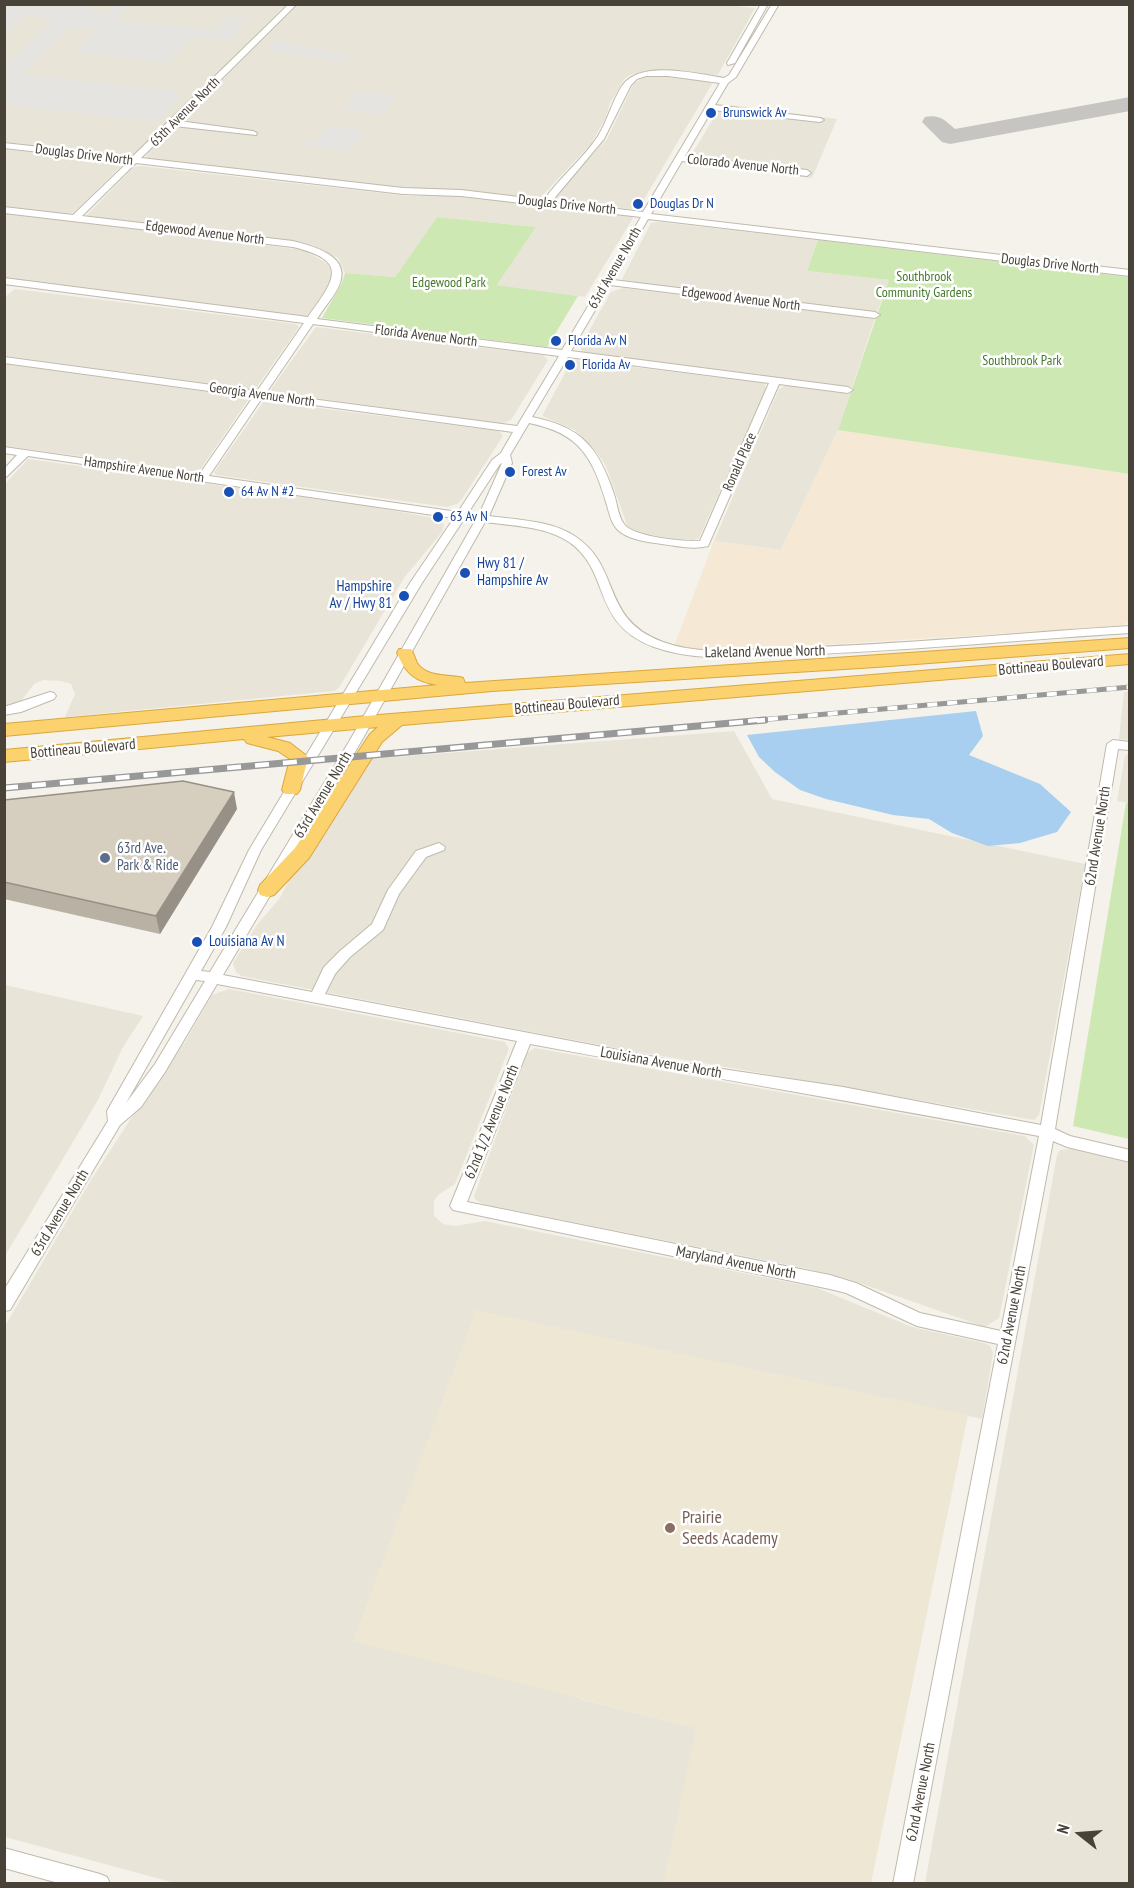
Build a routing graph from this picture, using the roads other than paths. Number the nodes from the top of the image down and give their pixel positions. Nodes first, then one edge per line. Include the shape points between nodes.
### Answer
1 (294, 4) edge
2 (765, 4) edge
3 (776, 4) edge
4 (725, 81) junction
5 (710, 107) junction
6 (820, 120) dead end
7 (174, 123) junction
8 (253, 133) dead end
9 (4, 145) edge
10 (680, 158) junction
11 (136, 161) junction
12 (807, 173) dead end
13 (546, 203) junction
14 (4, 210) edge
15 (645, 216) junction
16 (75, 218) junction
17 (1130, 273) edge
18 (606, 282) junction
19 (7, 285) edge
20 (875, 315) dead end
21 (311, 321) junction
22 (564, 354) junction
23 (4, 360) edge
24 (775, 381) junction
25 (848, 390) dead end
26 (260, 394) junction
27 (526, 419) junction
28 (520, 430) junction
29 (4, 450) edge
30 (25, 453) junction
31 (505, 455) junction
32 (4, 476) edge
33 (202, 478) junction
34 (462, 514) junction
35 (483, 517) junction
36 (1130, 628) edge
37 (1130, 643) edge
38 (405, 653) junction
39 (1130, 660) edge
40 (492, 686) junction
41 (50, 696) dead end
42 (380, 698) junction
43 (346, 700) junction
44 (4, 711) edge
45 (397, 720) junction
46 (366, 722) junction
47 (330, 726) junction
48 (4, 730) edge
49 (236, 735) junction
50 (1121, 745) edge
51 (4, 756) edge
52 (291, 790) junction
53 (439, 847) dead end
54 (267, 890) junction
55 (192, 974) junction
56 (213, 979) junction
57 (316, 999) junction
58 (525, 1038) junction
59 (115, 1121) junction
60 (1047, 1132) junction
61 (1130, 1156) edge
62 (458, 1206) joint
63 (4, 1305) edge
64 (1007, 1339) junction
65 (4, 1858) edge
66 (100, 1884) edge
67 (903, 1884) edge

1 - 7 street, 65th Avenue North via 260,43
2 - 4 street, 63rd Avenue North via 724,75
3 - 4 street, 63rd Avenue North via 732,77
4 - 5 street, 63rd Avenue North
4 - 13 street via 661,74 634,78 620,96 599,140
5 - 6 street
5 - 10 street, 63rd Avenue North
7 - 8 street
7 - 11 street, 65th Avenue North
9 - 11 street, Douglas Drive North
10 - 12 street, Colorado Avenue North
10 - 15 street, 63rd Avenue North
11 - 13 street, Douglas Drive North
11 - 16 street, 65th Avenue North
13 - 15 street, Douglas Drive North
14 - 16 street, Edgewood Avenue North
15 - 17 street, Douglas Drive North
15 - 18 street, 63rd Avenue North
16 - 21 street, Edgewood Avenue North via 292,244 317,251 334,262 339,277
18 - 20 street, Edgewood Avenue North
18 - 22 street, 63rd Avenue North
19 - 21 street, Florida Avenue North
21 - 22 street, Florida Avenue North
21 - 26 street
22 - 24 street, Florida Avenue North
22 - 27 street, 63rd Avenue North
23 - 26 street, Georgia Avenue North
24 - 25 street, Florida Avenue North
24 - 27 street, Ronald Place via 704,544 627,532 617,520 593,452 552,423
26 - 28 street, Georgia Avenue North
26 - 33 street
27 - 28 street, 63rd Avenue North
28 - 31 street, 63rd Avenue North
29 - 30 street, Hampshire Avenue North
30 - 32 street
30 - 33 street, Hampshire Avenue North
31 - 34 street, 63rd Avenue North via 496,462
31 - 35 street, 63rd Avenue North via 507,463
33 - 34 street, Hampshire Avenue North
34 - 35 street, Lakeland Avenue North
34 - 43 street, 63rd Avenue North
35 - 36 street, Lakeland Avenue North via 549,528 576,540 596,563 620,620 644,638 688,652 842,650
35 - 38 street, 63rd Avenue North
37 - 40 highway, Bottineau Boulevard
38 - 40 highway via 408,666 424,677
38 - 42 street, 63rd Avenue North
39 - 45 highway, Bottineau Boulevard
40 - 42 highway, Bottineau Boulevard
41 - 44 street
42 - 43 highway, Bottineau Boulevard
42 - 46 street, 63rd Avenue North
43 - 47 street, 63rd Avenue North
43 - 48 highway, Bottineau Boulevard
45 - 46 highway, Bottineau Boulevard
45 - 54 highway via 376,738 302,854
46 - 47 highway, Bottineau Boulevard
46 - 54 street, 63rd Avenue North
47 - 49 highway, Bottineau Boulevard
47 - 52 street, 63rd Avenue North
49 - 51 highway, Bottineau Boulevard
49 - 52 highway via 284,747 299,757
50 - 60 street, 62nd Avenue North
52 - 55 street, 63rd Avenue North via 255,850
53 - 57 street via 421,854 393,893 378,927 329,970
54 - 56 street, 63rd Avenue North
55 - 56 street, Louisiana Avenue North
55 - 59 street, 63rd Avenue North via 114,1111
56 - 57 street, Louisiana Avenue North
56 - 59 street, 63rd Avenue North via 136,1103
57 - 58 street, Louisiana Avenue North
58 - 60 street, Louisiana Avenue North
58 - 62 street, 62nd 1/2 Avenue North
59 - 63 street, 63rd Avenue North
60 - 61 street, Louisiana Avenue North via 1067,1142
60 - 64 street, 62nd Avenue North
62 - 64 street, Maryland Avenue North via 830,1282 917,1319
64 - 67 street, 62nd Avenue North
65 - 66 street

